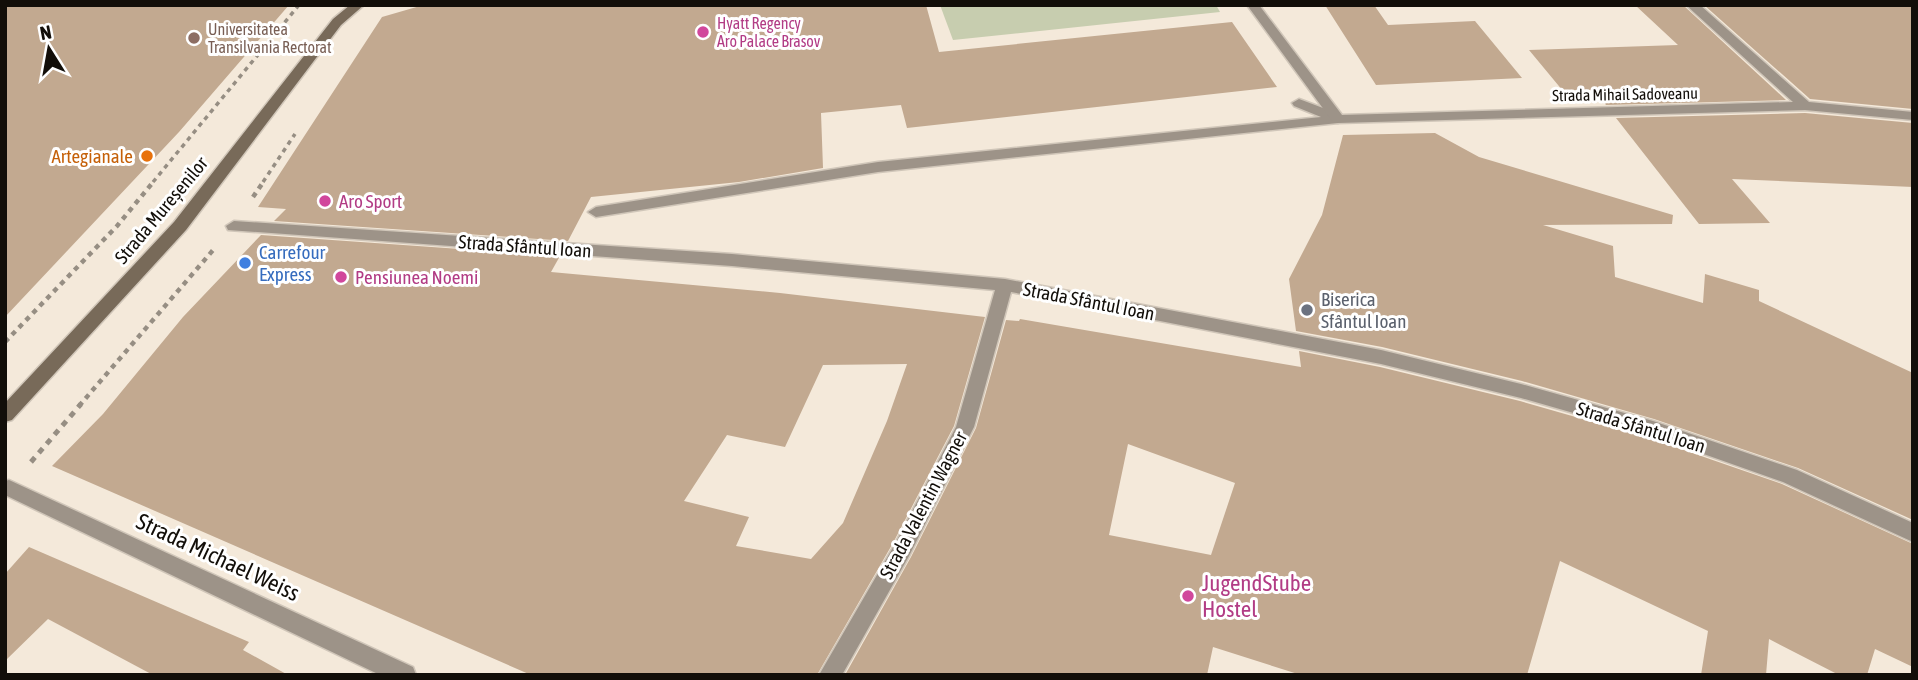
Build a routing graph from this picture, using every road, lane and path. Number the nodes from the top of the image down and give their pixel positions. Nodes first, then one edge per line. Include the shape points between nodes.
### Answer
1 (299, 5) edge
2 (339, 5) edge
3 (358, 5) edge
4 (1253, 5) edge
5 (1692, 5) edge
6 (337, 22) junction
7 (1299, 103) dead end
8 (1805, 106) junction
9 (1913, 116) edge
10 (1338, 119) junction
11 (596, 212) dead end
12 (234, 226) joint
13 (1005, 285) junction
14 (5, 342) edge
15 (5, 415) edge
16 (9, 488) joint
17 (1913, 533) edge
18 (405, 675) edge
19 (830, 675) edge

1 - 14 path via 117,226
2 - 6 street
3 - 6 street, Strada Mureșenilor
4 - 10 street
5 - 8 street
6 - 15 street, Strada Mureșenilor via 180,226
7 - 10 street
8 - 9 street, Strada Mihail Sadoveanu
8 - 10 street, Strada Mihail Sadoveanu
10 - 11 street, Strada Mihail Sadoveanu via 878,167
12 - 13 street, Strada Sfântul Ioan via 732,260
12 - 16 path
13 - 17 street, Strada Sfântul Ioan via 1368,355 1521,391 1653,428 1790,476
13 - 19 street, Strada Valentin Wagner via 964,427 902,550
16 - 18 street, Strada Michael Weiss

